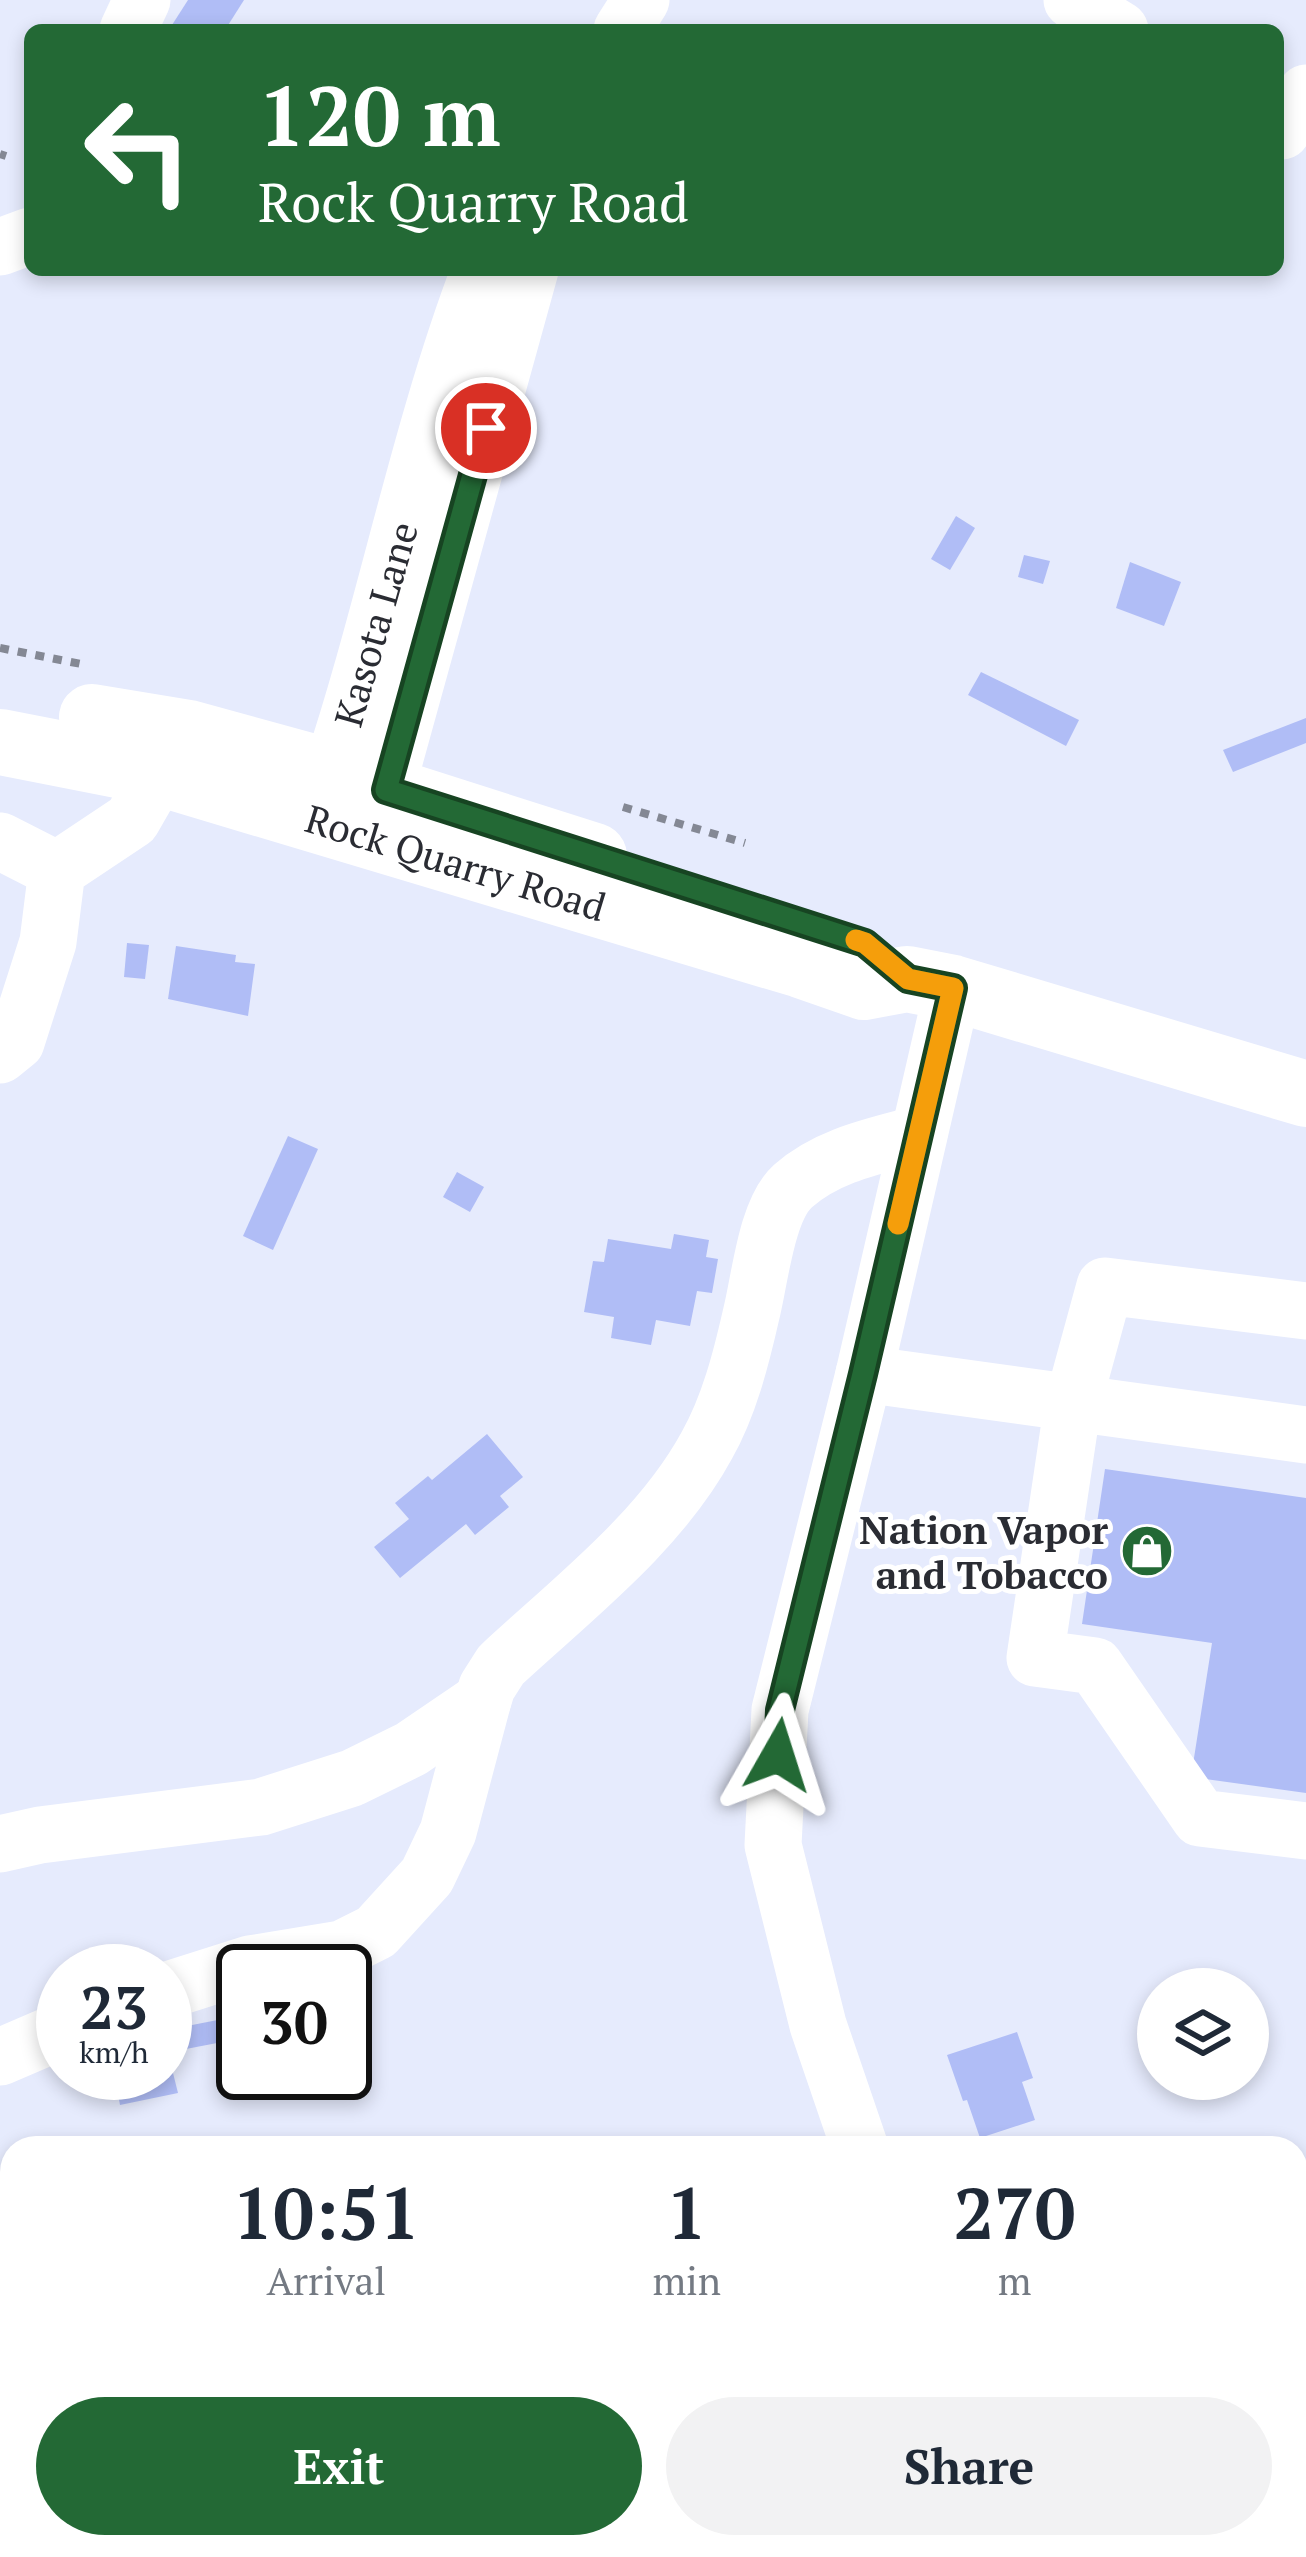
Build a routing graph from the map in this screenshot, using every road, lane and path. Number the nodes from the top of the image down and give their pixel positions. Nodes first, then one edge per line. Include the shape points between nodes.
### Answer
1 (1072, 0) edge
2 (1110, 24) edge
3 (478, 276) edge
4 (528, 276) edge
5 (0, 702) edge
6 (0, 742) edge
7 (159, 773) junction
8 (358, 781) junction
9 (0, 841) edge
10 (57, 870) junction
11 (930, 984) junction
12 (0, 1055) edge
13 (1306, 1094) edge
14 (919, 1134) junction
15 (1306, 1311) edge
16 (863, 1374) junction
17 (1073, 1403) junction
18 (1306, 1435) edge
19 (483, 1700) junction
20 (1306, 1832) edge
21 (0, 1844) edge
22 (192, 1982) edge
23 (36, 2042) edge
24 (0, 2057) edge
25 (856, 2136) edge

1 - 2 street
3 - 8 street, Kasota Lane via 355,701
4 - 8 street, Kasota Lane
5 - 8 main road, Rock Quarry Road via 189,733
6 - 7 main road, Rock Quarry Road
7 - 10 street via 132,820
7 - 11 main road, Rock Quarry Road via 864,987
8 - 11 main road, Rock Quarry Road via 865,943
9 - 10 street
10 - 12 street via 48,942 16,1042
11 - 13 main road, Rock Quarry Road
11 - 14 street
14 - 16 street
14 - 19 street via 827,1162 789,1189 707,1445 655,1520 501,1665
15 - 17 street via 1105,1286
16 - 17 street
16 - 25 street via 780,1710 773,1844 818,2025
17 - 18 street
17 - 20 street via 1035,1658 1095,1666 1200,1818
19 - 21 street via 411,1750 261,1808
19 - 22 street via 448,1832 427,1876 376,1932 342,1949
23 - 24 street

